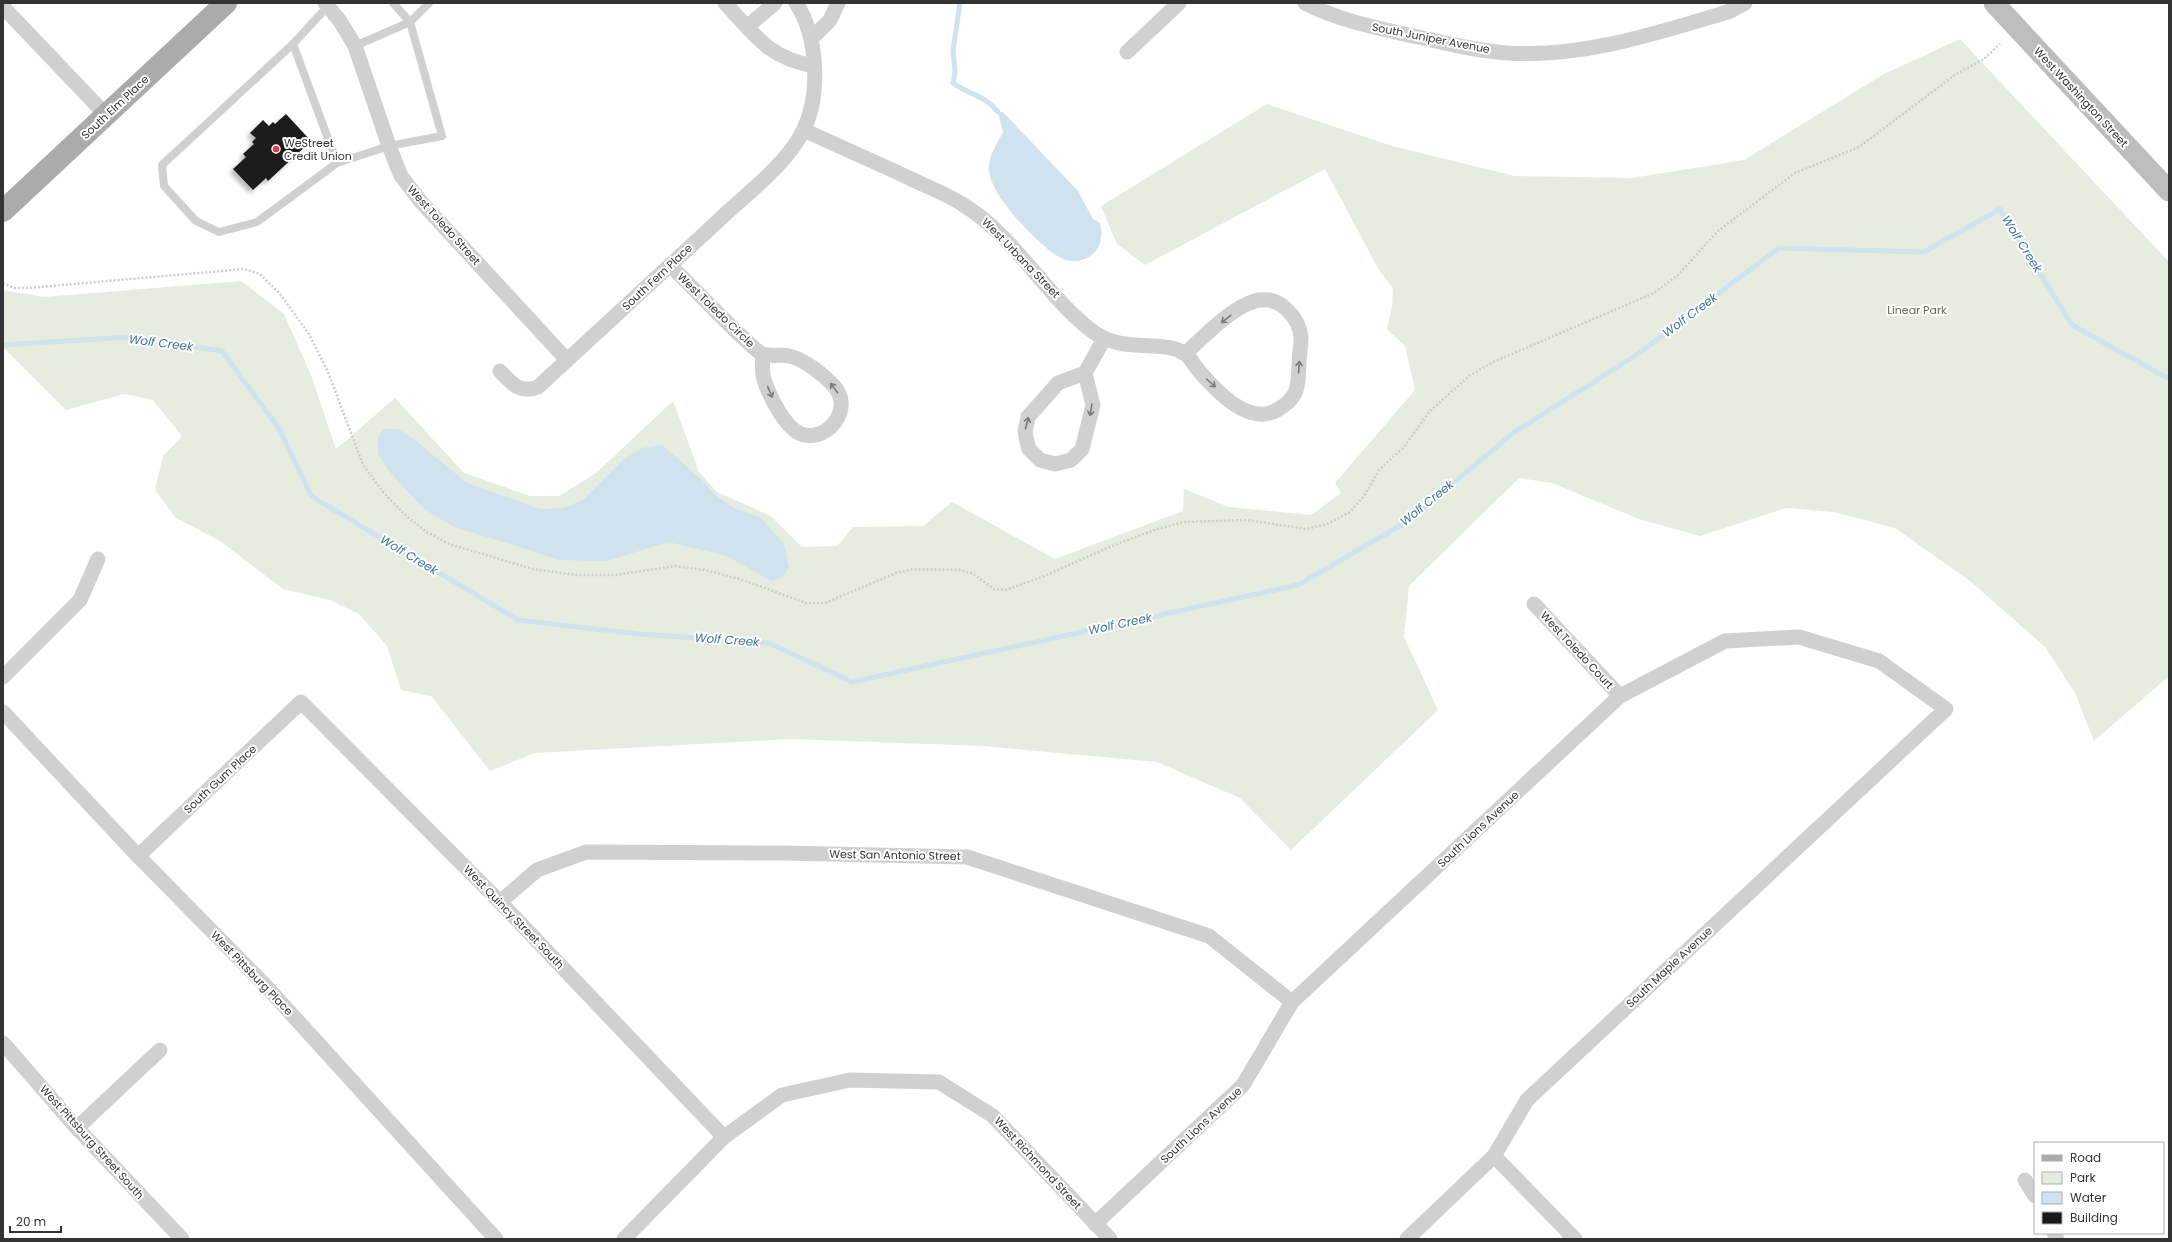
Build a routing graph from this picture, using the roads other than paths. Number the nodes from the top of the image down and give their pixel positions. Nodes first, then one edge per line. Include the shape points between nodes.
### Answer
1 (226, 3) edge
2 (393, 3) edge
3 (429, 3) edge
4 (725, 3) edge
5 (775, 3) edge
6 (796, 3) edge
7 (838, 3) edge
8 (1178, 3) edge
9 (1305, 3) edge
10 (1745, 3) edge
11 (1994, 3) edge
12 (326, 5) edge
13 (3, 7) edge
14 (410, 22) junction
15 (747, 27) junction
16 (812, 38) junction
17 (293, 44) junction
18 (355, 46) junction
19 (1127, 52) dead end
20 (814, 66) junction
21 (106, 115) junction
22 (804, 130) junction
23 (389, 146) junction
24 (337, 162) junction
25 (2169, 191) edge
26 (3, 211) edge
27 (670, 265) junction
28 (1104, 339) junction
29 (762, 354) junction
30 (1185, 354) junction
31 (567, 360) junction
32 (500, 371) dead end
33 (1085, 373) junction
34 (98, 559) dead end
35 (1534, 604) dead end
36 (3, 677) edge
37 (1620, 696) junction
38 (301, 702) joint
39 (1946, 709) joint
40 (3, 712) edge
41 (138, 856) junction
42 (500, 902) junction
43 (1292, 1002) junction
44 (3, 1043) edge
45 (160, 1050) dead end
46 (78, 1128) junction
47 (724, 1137) junction
48 (1494, 1156) junction
49 (2025, 1180) dead end
50 (2034, 1194) edge
51 (1095, 1224) junction
52 (182, 1239) edge
53 (496, 1239) edge
54 (624, 1239) edge
55 (1110, 1239) edge
56 (1407, 1239) edge
57 (1575, 1239) edge

1 - 21 main road, South Elm Place
2 - 14 lane
3 - 14 lane
4 - 15 street
5 - 15 street
6 - 16 street via 806,20
7 - 16 street via 830,20
8 - 19 street
9 - 10 street, South Juniper Avenue via 1327,14 1365,25 1460,46 1508,53 1554,52 1600,46 1713,16
11 - 25 main road, West Washington Street
12 - 17 lane
12 - 18 street, West Toledo Street
13 - 21 street
14 - 18 lane
14 - 23 lane via 442,136
15 - 20 street via 778,55 794,62
16 - 20 street
17 - 24 lane
17 - 24 lane via 162,165 164,186 196,221 219,232 257,222
18 - 23 street, West Toledo Street
20 - 22 street via 812,100
21 - 26 main road, South Elm Place
22 - 27 street, South Fern Place via 779,163
22 - 28 street, West Urbana Street via 950,197 979,215 1004,238 1077,318
23 - 24 lane
23 - 31 street, West Toledo Street via 401,176 422,203
27 - 29 street, West Toledo Circle
27 - 31 street, South Fern Place
28 - 30 street, West Urbana Street via 1131,346 1168,348
28 - 33 street
29 -> 29 street, West Toledo Circle via 763,376 776,406 794,430 801,434 817,434 835,423 840,417 841,400 834,386 807,365 790,356
30 -> 30 street via 1201,374 1233,402 1250,413 1264,415 1272,413 1288,402 1297,388 1301,338 1298,326 1287,310 1270,300 1256,301 1240,308
31 - 32 street, South Fern Place via 538,387 529,391 514,385
33 -> 33 street via 1093,405 1082,449 1071,460 1064,462 1055,464 1040,460 1027,442 1025,431 1028,417 1058,383
34 - 36 street via 80,600
35 - 37 street, West Toledo Court
37 - 39 street, South Lions Avenue via 1725,641 1799,637 1879,661
37 - 43 street, South Lions Avenue
38 - 41 street, South Gum Place
38 - 42 street, West Quincy Street South
39 - 48 street, South Maple Avenue via 1527,1100
40 - 41 street, West Pittsburg Place
41 - 53 street, West Pittsburg Place via 265,985
42 - 43 street, West San Antonio Street via 537,870 586,852 967,857 1209,936
42 - 47 street, West Quincy Street South
43 - 51 street, South Lions Avenue via 1243,1085
44 - 46 street, West Pittsburg Street South
45 - 46 street
46 - 52 street, West Pittsburg Street South
47 - 51 street, West Richmond Street via 782,1095 850,1080 939,1082 993,1116
47 - 54 street
48 - 56 street, South Maple Avenue
48 - 57 street
49 - 50 street
51 - 55 street, West Richmond Street

